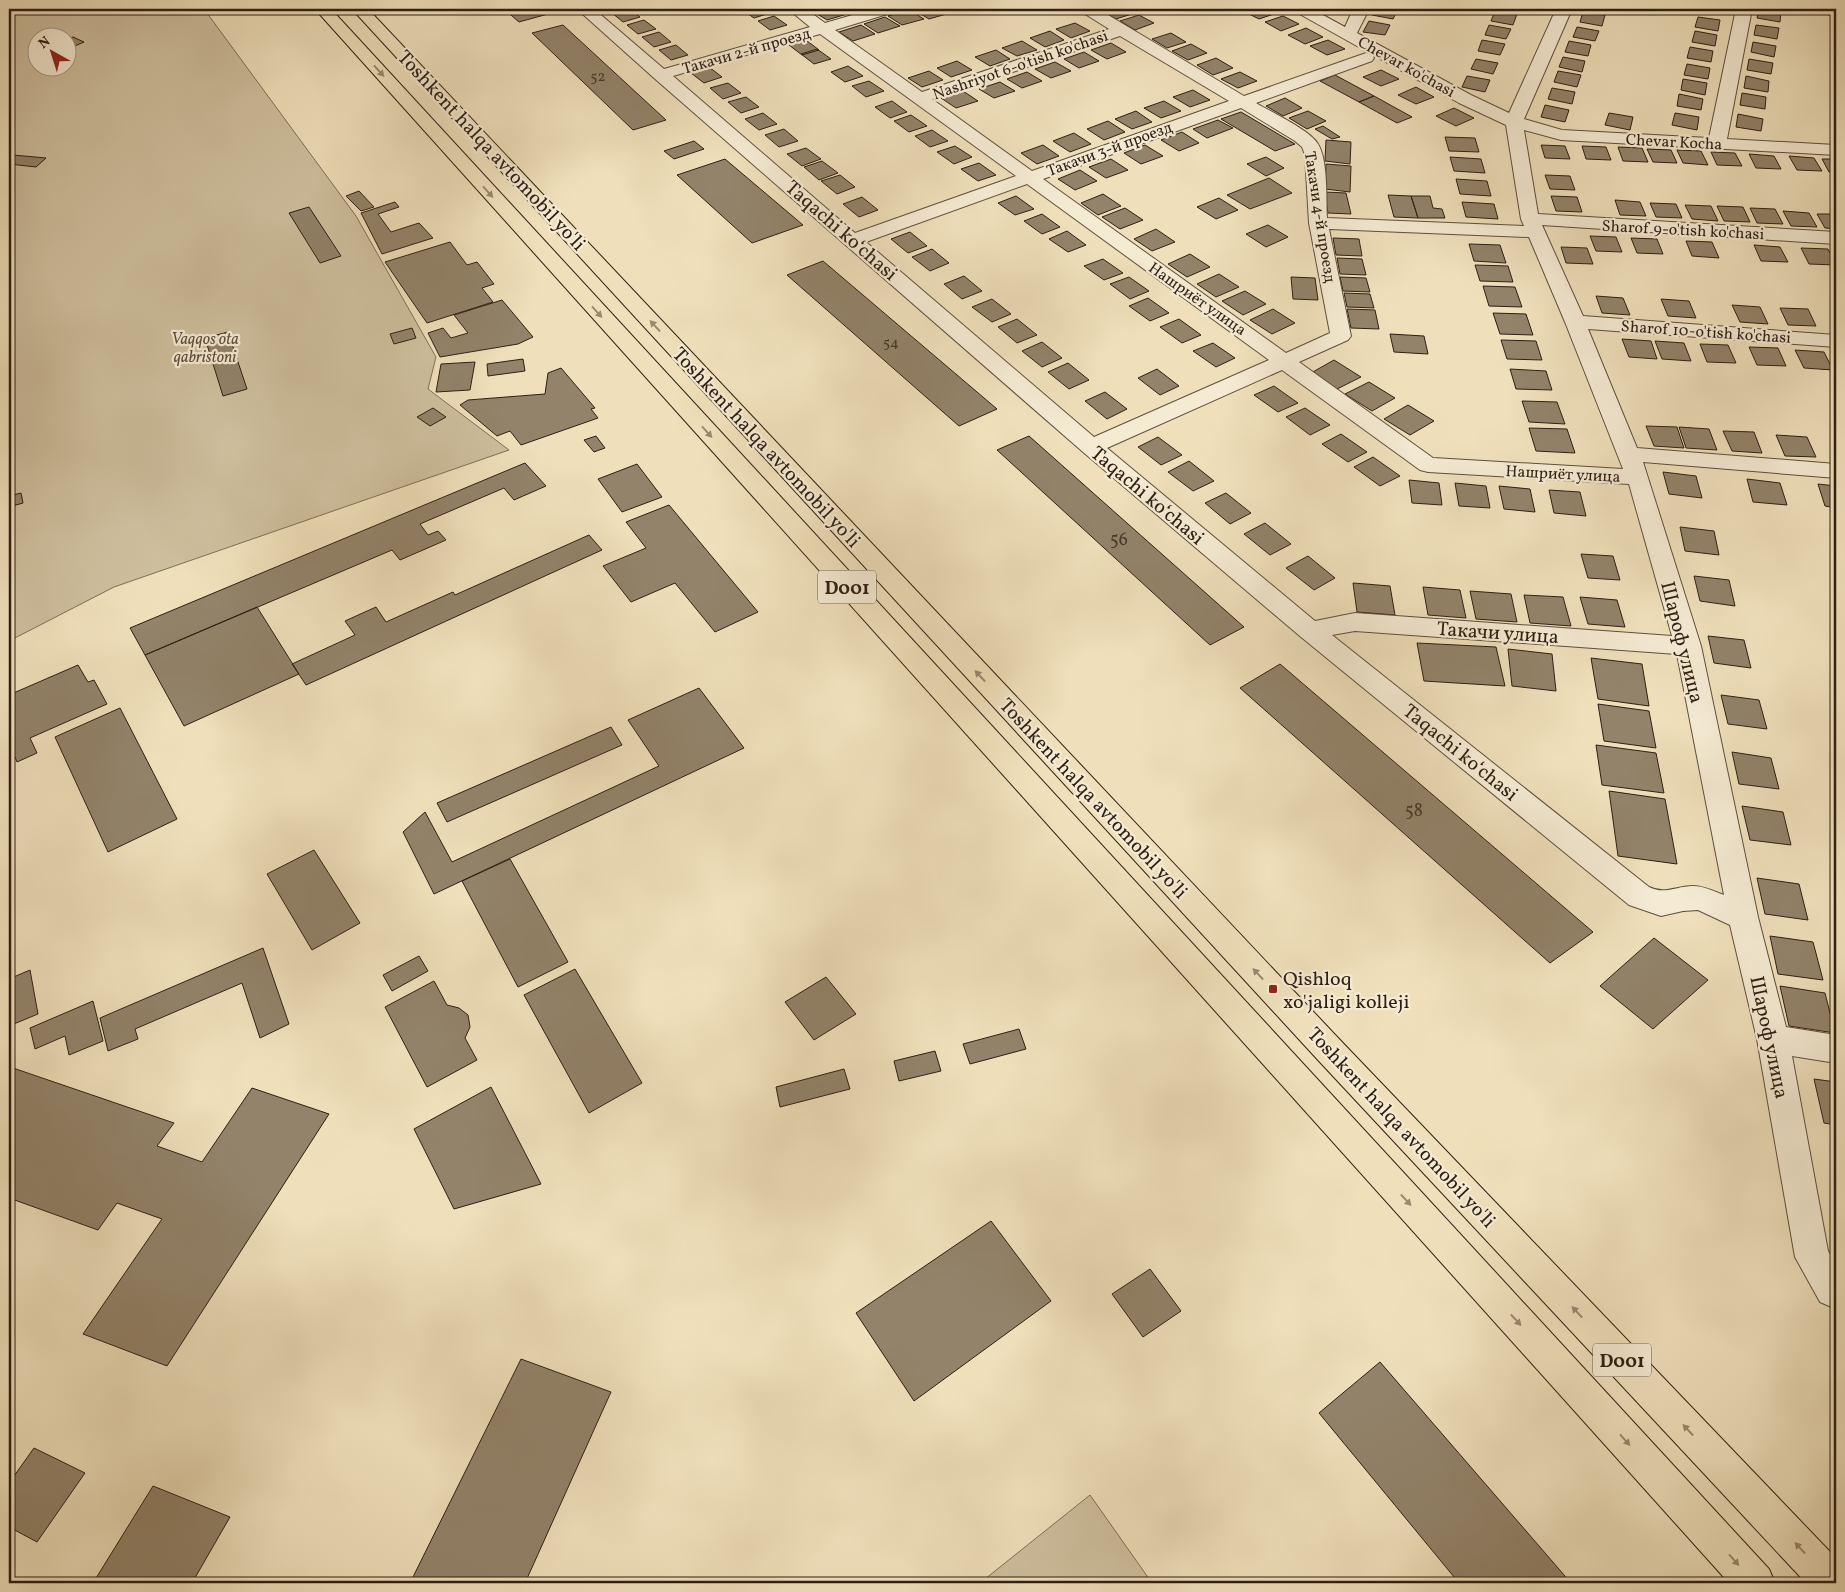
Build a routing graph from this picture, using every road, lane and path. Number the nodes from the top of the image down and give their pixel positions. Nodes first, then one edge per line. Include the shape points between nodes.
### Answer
1 (323, 9) edge
2 (360, 9) edge
3 (585, 9) edge
4 (796, 9) edge
5 (889, 9) edge
6 (1086, 9) edge
7 (1301, 9) edge
8 (1361, 9) edge
9 (1564, 9) edge
10 (1744, 9) edge
11 (1822, 9) edge
12 (1836, 11) edge
13 (824, 28) junction
14 (1121, 30) junction
15 (382, 32) junction
16 (1349, 34) junction
17 (352, 40) junction
18 (1366, 58) dead end
19 (660, 75) junction
20 (920, 98) junction
21 (1241, 101) junction
22 (1514, 122) junction
23 (1717, 143) junction
24 (1836, 150) edge
25 (1029, 178) junction
26 (1318, 223) junction
27 (1532, 226) junction
28 (1836, 238) edge
29 (854, 240) junction
30 (1575, 322) junction
31 (1836, 341) edge
32 (1286, 360) junction
33 (1091, 446) junction
34 (1634, 466) junction
35 (1836, 471) edge
36 (866, 553) junction
37 (830, 568) junction
38 (1310, 631) junction
39 (1688, 646) junction
40 (1743, 917) junction
41 (1773, 1039) junction
42 (1836, 1049) edge
43 (1836, 1292) edge
44 (1755, 1583) edge
45 (1833, 1583) edge

1 - 17 highway, Toshkent halqa avtomobil yo'li / D001
2 - 15 highway, Toshkent halqa avtomobil yo'li / D001
3 - 19 street, Taqachi koʻchasi
4 - 13 street, Нашриёт улица
5 - 13 street, Такачи 2-й проезд
6 - 14 street, Такачи 4-й проезд
7 - 16 street, Chevar ko'chasi
8 - 16 street
9 - 22 street
10 - 23 street
11 - 12 street
13 - 19 street, Такачи 2-й проезд
13 - 20 street, Нашриёт улица
14 - 20 street, Nashriyot 6-o'tish ko'chasi
14 - 21 street, Такачи 4-й проезд
15 - 17 highway via 363,33
36 -> 15 highway, Toshkent halqa avtomobil yo'li / D001
16 - 22 street, Chevar ko'chasi via 1465,99
17 -> 37 highway, Toshkent halqa avtomobil yo'li / D001
18 - 21 street, Такачи 3-й проезд
19 - 29 street, Taqachi koʻchasi
20 - 25 street, Нашриёт улица
21 - 25 street, Такачи 3-й проезд
21 - 26 street, Такачи 4-й проезд via 1310,145 1314,155
22 - 23 street, Chevar Kocha via 1561,135
22 - 27 street, Шароф улица
23 - 24 street, Chevar Kocha
25 - 29 street, Такачи 3-й проезд
25 - 32 street, Нашриёт улица
26 - 27 street, Sharof 9-o'tish ko'chasi
26 - 32 street, Такачи 4-й проезд via 1342,336
27 - 28 street, Sharof 9-o'tish ko'chasi
27 - 30 street, Шароф улица
29 - 33 street, Taqachi koʻchasi
30 - 31 street, Sharof 10-o'tish ko'chasi
30 - 34 street, Шароф улица
32 - 33 street, Такачи 4-й проезд
32 - 34 street, Нашриёт улица via 1428,465
33 - 38 street, Taqachi koʻchasi
34 - 35 street, Нашриёт улица
34 - 39 street, Шароф улица
36 - 37 highway
45 -> 36 highway, Toshkent halqa avtomobil yo'li / D001
37 -> 44 highway, Toshkent halqa avtomobil yo'li / D001
38 - 39 street, Такачи улица via 1355,622
38 - 40 street, Taqachi koʻchasi via 1639,896 1661,904 1692,898 1703,900
39 - 40 street, Шароф улица
40 - 41 street, Шароф улица
41 - 42 street
41 - 43 street, Шароф улица via 1812,1257

